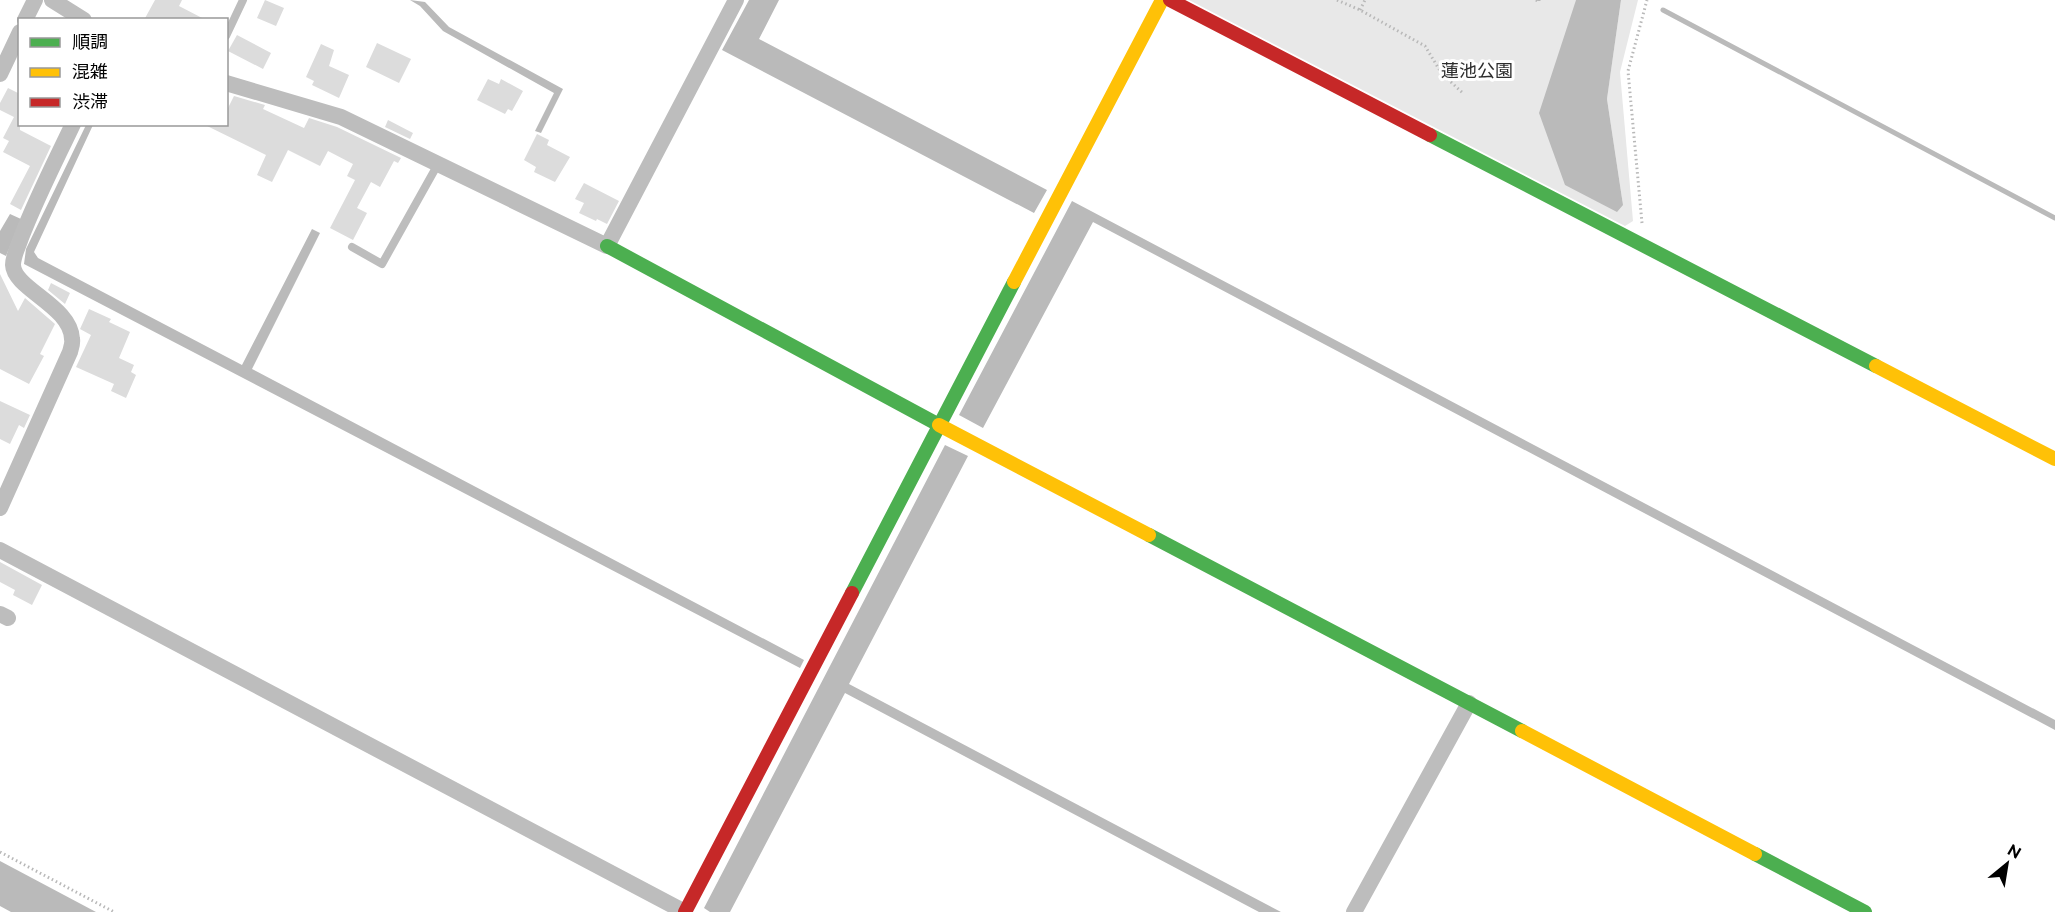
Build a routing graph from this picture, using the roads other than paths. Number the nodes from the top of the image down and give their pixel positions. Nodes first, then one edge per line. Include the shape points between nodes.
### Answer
1 (35, 0) edge
2 (52, 0) edge
3 (243, 0) edge
4 (736, 0) edge
5 (1162, 0) edge
6 (1170, 0) edge
7 (27, 18) edge
8 (81, 18) edge
9 (228, 32) edge
10 (18, 36) edge
11 (0, 74) edge
12 (228, 84) edge
13 (72, 126) edge
14 (438, 164) junction
15 (607, 246) junction
16 (352, 248) dead end
17 (940, 425) junction
18 (2055, 459) edge
19 (0, 508) edge
20 (0, 550) edge
21 (1469, 703) junction
22 (685, 912) edge
23 (1354, 912) edge
24 (1865, 912) edge

1 - 7 street
2 - 8 street
3 - 9 lane
4 - 15 street
5 - 17 street
6 - 18 street
10 - 11 street
12 - 14 street via 341,117
13 - 19 street via 29,218 13,266 17,277 51,304 67,323 72,338 70,352
14 - 15 street
14 - 16 lane via 382,264
15 - 17 street
17 - 21 street
17 - 22 street
20 - 22 street
21 - 23 street
21 - 24 street

